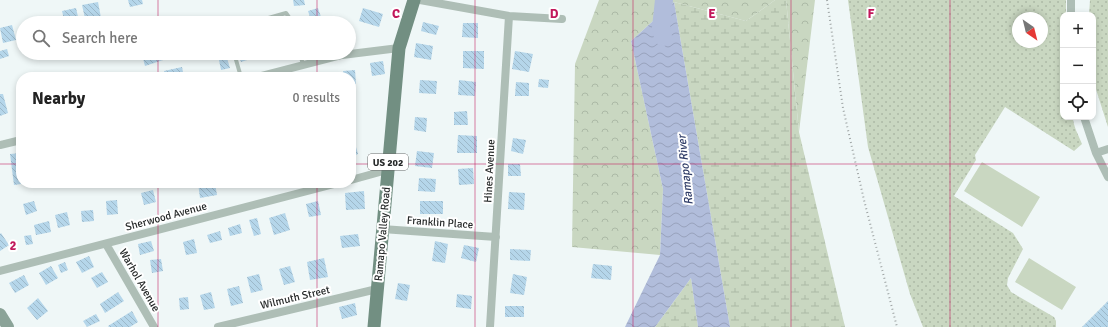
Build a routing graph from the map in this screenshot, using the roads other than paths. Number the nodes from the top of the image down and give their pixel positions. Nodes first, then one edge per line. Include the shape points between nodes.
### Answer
1 (414, 0) edge
2 (420, 0) edge
3 (1071, 0) edge
4 (1071, 12) edge
5 (276, 16) edge
6 (288, 16) edge
7 (509, 16) junction
8 (562, 19) dead end
9 (399, 48) junction
10 (356, 53) edge
11 (236, 60) edge
12 (302, 60) edge
13 (322, 60) edge
14 (303, 65) junction
15 (240, 72) edge
16 (277, 72) edge
17 (1085, 120) edge
18 (16, 141) edge
19 (0, 145) edge
20 (1108, 148) edge
21 (1096, 153) junction
22 (387, 170) junction
23 (1107, 173) edge
24 (356, 179) edge
25 (319, 188) edge
26 (382, 229) junction
27 (496, 237) junction
28 (106, 244) junction
29 (0, 271) edge
30 (377, 289) junction
31 (0, 314) edge
32 (8, 327) edge
33 (154, 327) edge
34 (218, 327) edge
35 (374, 327) edge
36 (490, 327) edge

1 - 9 main road, Ramapo Valley Road / US 202
2 - 7 street
3 - 4 street
5 - 6 lane via 286,13
7 - 8 street
7 - 27 street, Hines Avenue
9 - 10 street
9 - 22 main road, Ramapo Valley Road / US 202
11 - 15 lane
12 - 14 lane
13 - 14 street
14 - 16 street
17 - 21 street
18 - 19 street
20 - 21 street
21 - 23 street
22 - 24 street
22 - 26 main road, Ramapo Valley Road / US 202
25 - 28 street, Sherwood Avenue
26 - 27 street, Franklin Place
26 - 30 main road, Ramapo Valley Road / US 202
27 - 36 street, Hines Avenue
28 - 29 street, Sherwood Avenue
28 - 33 street, Warhol Avenue
30 - 34 street, Wilmuth Street
30 - 35 main road, Ramapo Valley Road / US 202
31 - 32 main road

